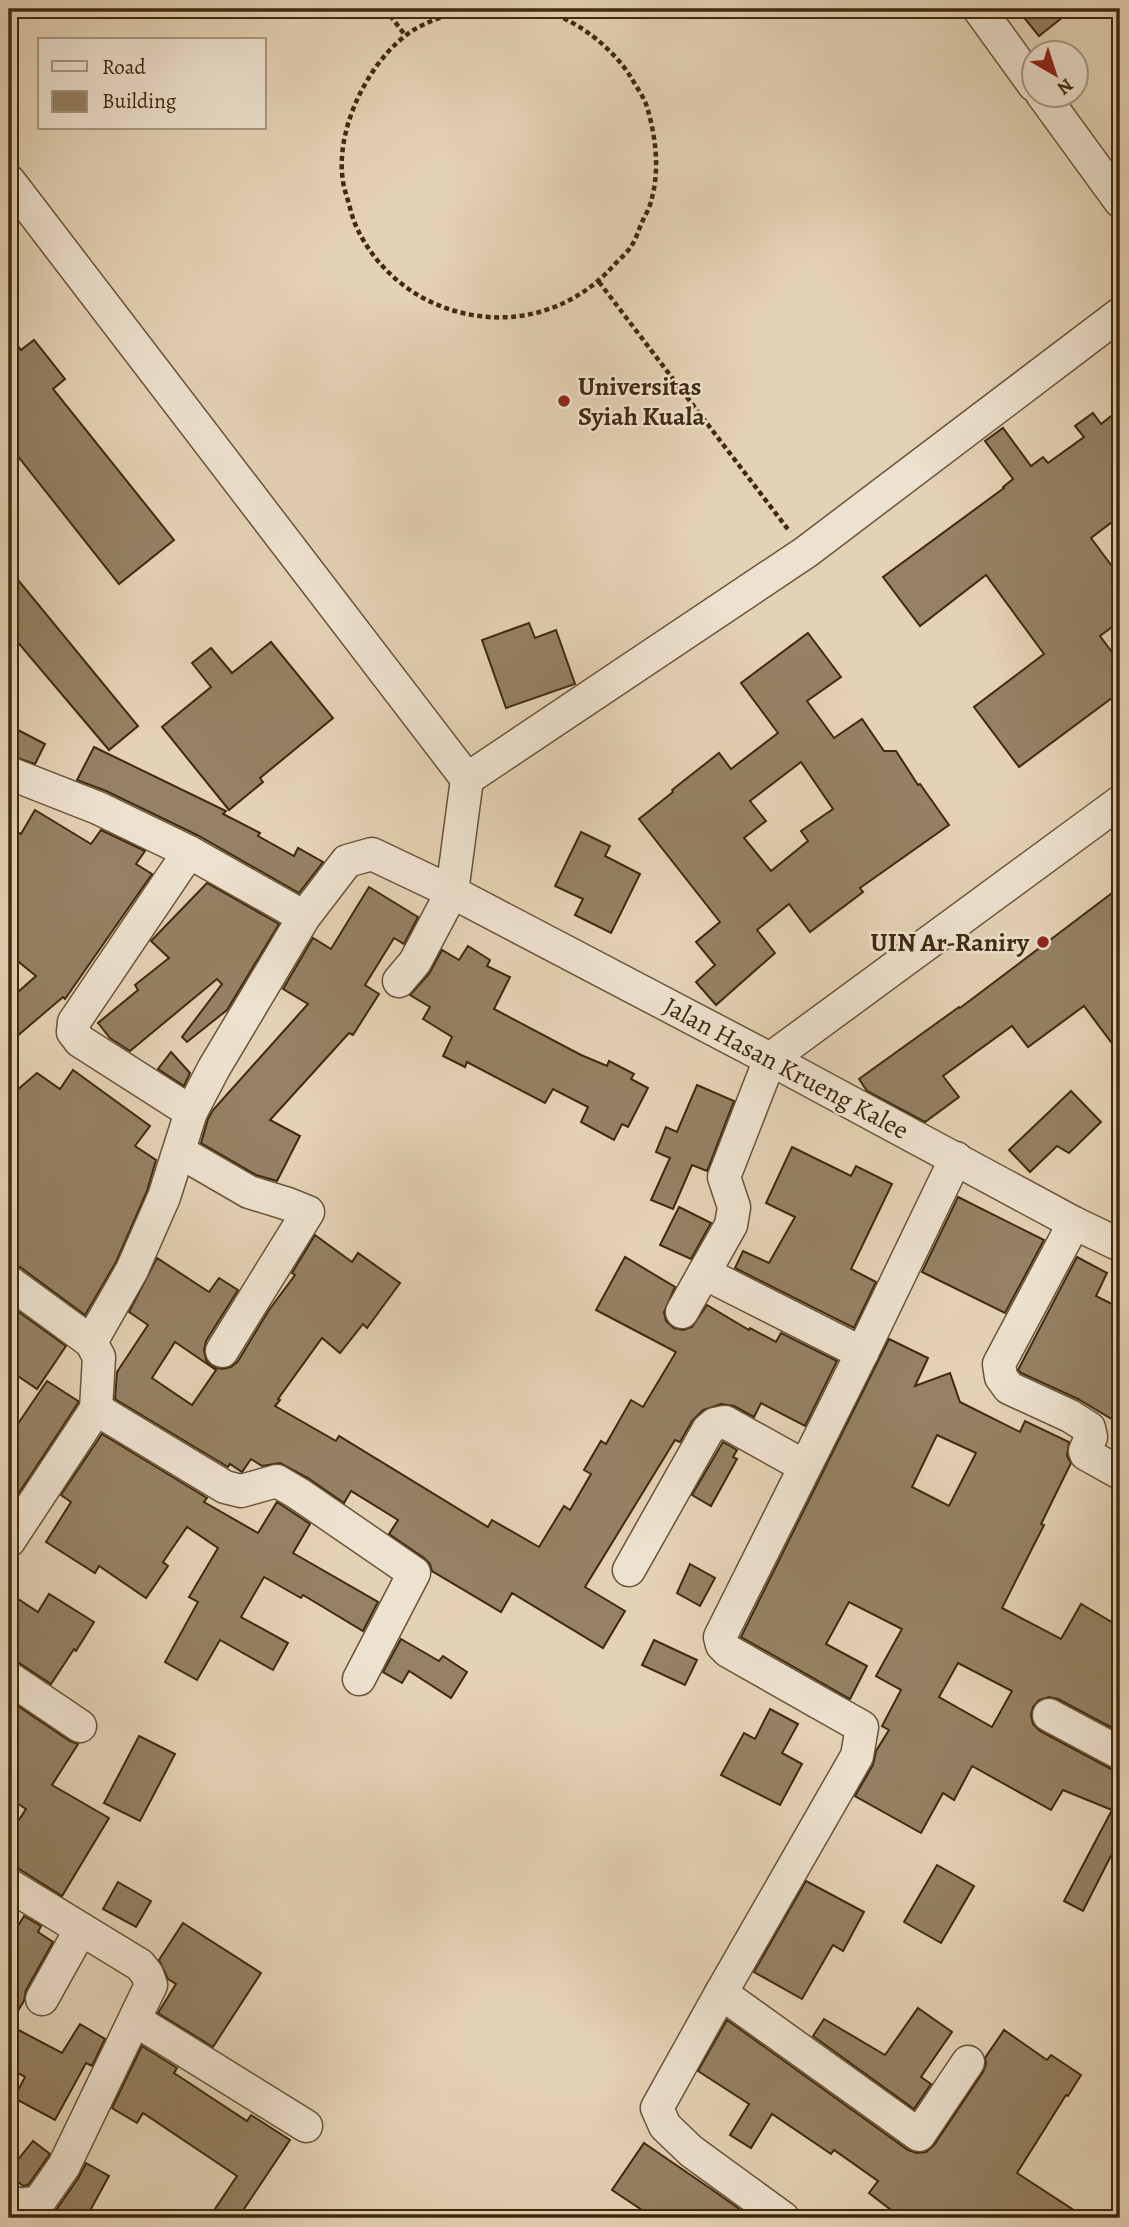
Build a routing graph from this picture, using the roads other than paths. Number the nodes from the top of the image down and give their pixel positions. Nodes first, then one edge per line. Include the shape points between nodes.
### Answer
1 (979, 9) edge
2 (1020, 66) edge
3 (1052, 108) edge
4 (9, 181) edge
5 (1120, 201) edge
6 (1120, 314) edge
7 (9, 773) edge
8 (467, 779) junction
9 (1120, 802) edge
10 (189, 852) junction
11 (452, 892) junction
12 (304, 917) junction
13 (399, 981) dead end
14 (770, 1059) junction
15 (191, 1112) junction
16 (180, 1152) junction
17 (956, 1158) junction
18 (1073, 1223) junction
19 (1120, 1245) edge
20 (704, 1273) junction
21 (9, 1282) edge
22 (682, 1312) dead end
23 (91, 1342) junction
24 (222, 1351) dead end
25 (862, 1353) junction
26 (96, 1409) junction
27 (804, 1466) junction
28 (1120, 1474) edge
29 (9, 1541) edge
30 (629, 1570) dead end
31 (9, 1678) edge
32 (359, 1679) dead end
33 (1049, 1716) dead end
34 (80, 1726) dead end
35 (1120, 1753) edge
36 (9, 1885) edge
37 (81, 1929) junction
38 (721, 1993) junction
39 (42, 1999) dead end
40 (135, 2020) junction
41 (968, 2062) dead end
42 (306, 2126) dead end
43 (9, 2200) edge
44 (783, 2218) edge

1 - 2 street
3 - 5 street
4 - 8 street
6 - 8 street via 806,552
7 - 10 street via 98,808
8 - 11 street
9 - 14 street
10 - 12 street
10 - 15 street via 74,1022 73,1032 80,1041
11 - 12 street, Jalan Hasan Krueng Kalee via 372,854 347,861
11 - 13 street via 415,962
11 - 14 street, Jalan Hasan Krueng Kalee
12 - 15 street, Jalan Hasan Krueng Kalee
14 - 17 street, Jalan Hasan Krueng Kalee
14 - 20 street via 724,1177 734,1207 731,1225
15 - 16 street, Jalan Hasan Krueng Kalee
16 - 23 street, Jalan Hasan Krueng Kalee via 132,1270
16 - 24 street via 248,1192 308,1212
17 - 18 street, Jalan Hasan Krueng Kalee
17 - 25 street
18 - 19 street, Jalan Hasan Krueng Kalee
18 - 28 street via 999,1364 1001,1377 1009,1388 1089,1428 1086,1454
20 - 22 street
20 - 25 street
21 - 23 street
23 - 26 street via 99,1357
25 - 27 street
26 - 29 street
26 - 32 street via 225,1488 241,1491 277,1481 414,1573
27 - 30 street via 725,1422 715,1424
27 - 38 street via 720,1637 729,1651 862,1727 857,1756
31 - 34 street
33 - 35 street
36 - 37 street
37 - 39 street
37 - 40 street via 147,1974 151,1985
38 - 41 street via 919,2136
38 - 44 street via 657,2108 664,2126 691,2151
40 - 42 street
40 - 43 street via 49,2188 35,2203 16,2205

